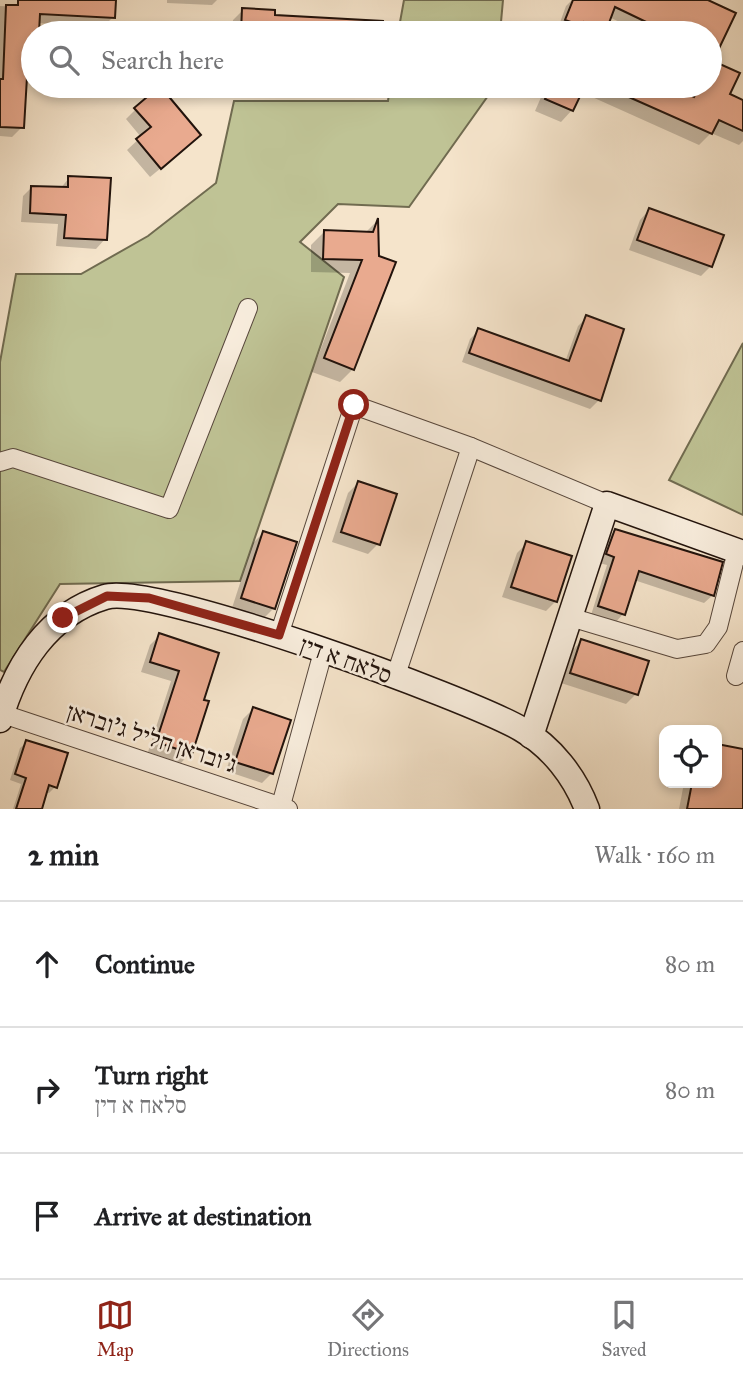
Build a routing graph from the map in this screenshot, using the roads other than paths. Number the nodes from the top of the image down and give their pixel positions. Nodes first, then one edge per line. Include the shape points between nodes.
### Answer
1 (248, 308) dead end
2 (471, 447) junction
3 (0, 462) edge
4 (607, 504) junction
5 (740, 552) edge
6 (570, 617) junction
7 (279, 635) junction
8 (323, 652) junction
9 (743, 652) edge
10 (736, 676) dead end
11 (395, 678) junction
12 (1, 715) edge
13 (531, 736) junction
14 (283, 808) edge
15 (587, 809) edge

1 - 3 street via 169,509 12,458
2 - 4 street
2 - 7 street via 354,405
2 - 11 street
4 - 5 street
4 - 6 street
5 - 6 street via 718,626 706,644 677,649
6 - 13 street
7 - 8 street, סלאח א דין
7 - 12 street, סלאח א דין via 149,598 107,596 63,618 25,657
8 - 11 street, סלאח א דין
8 - 14 street
9 - 10 street
11 - 13 street, סלאח א דין via 488,713
12 - 14 street, ג'ובראן חליל ג'ובראן
13 - 15 street, סלאח א דין via 577,783

